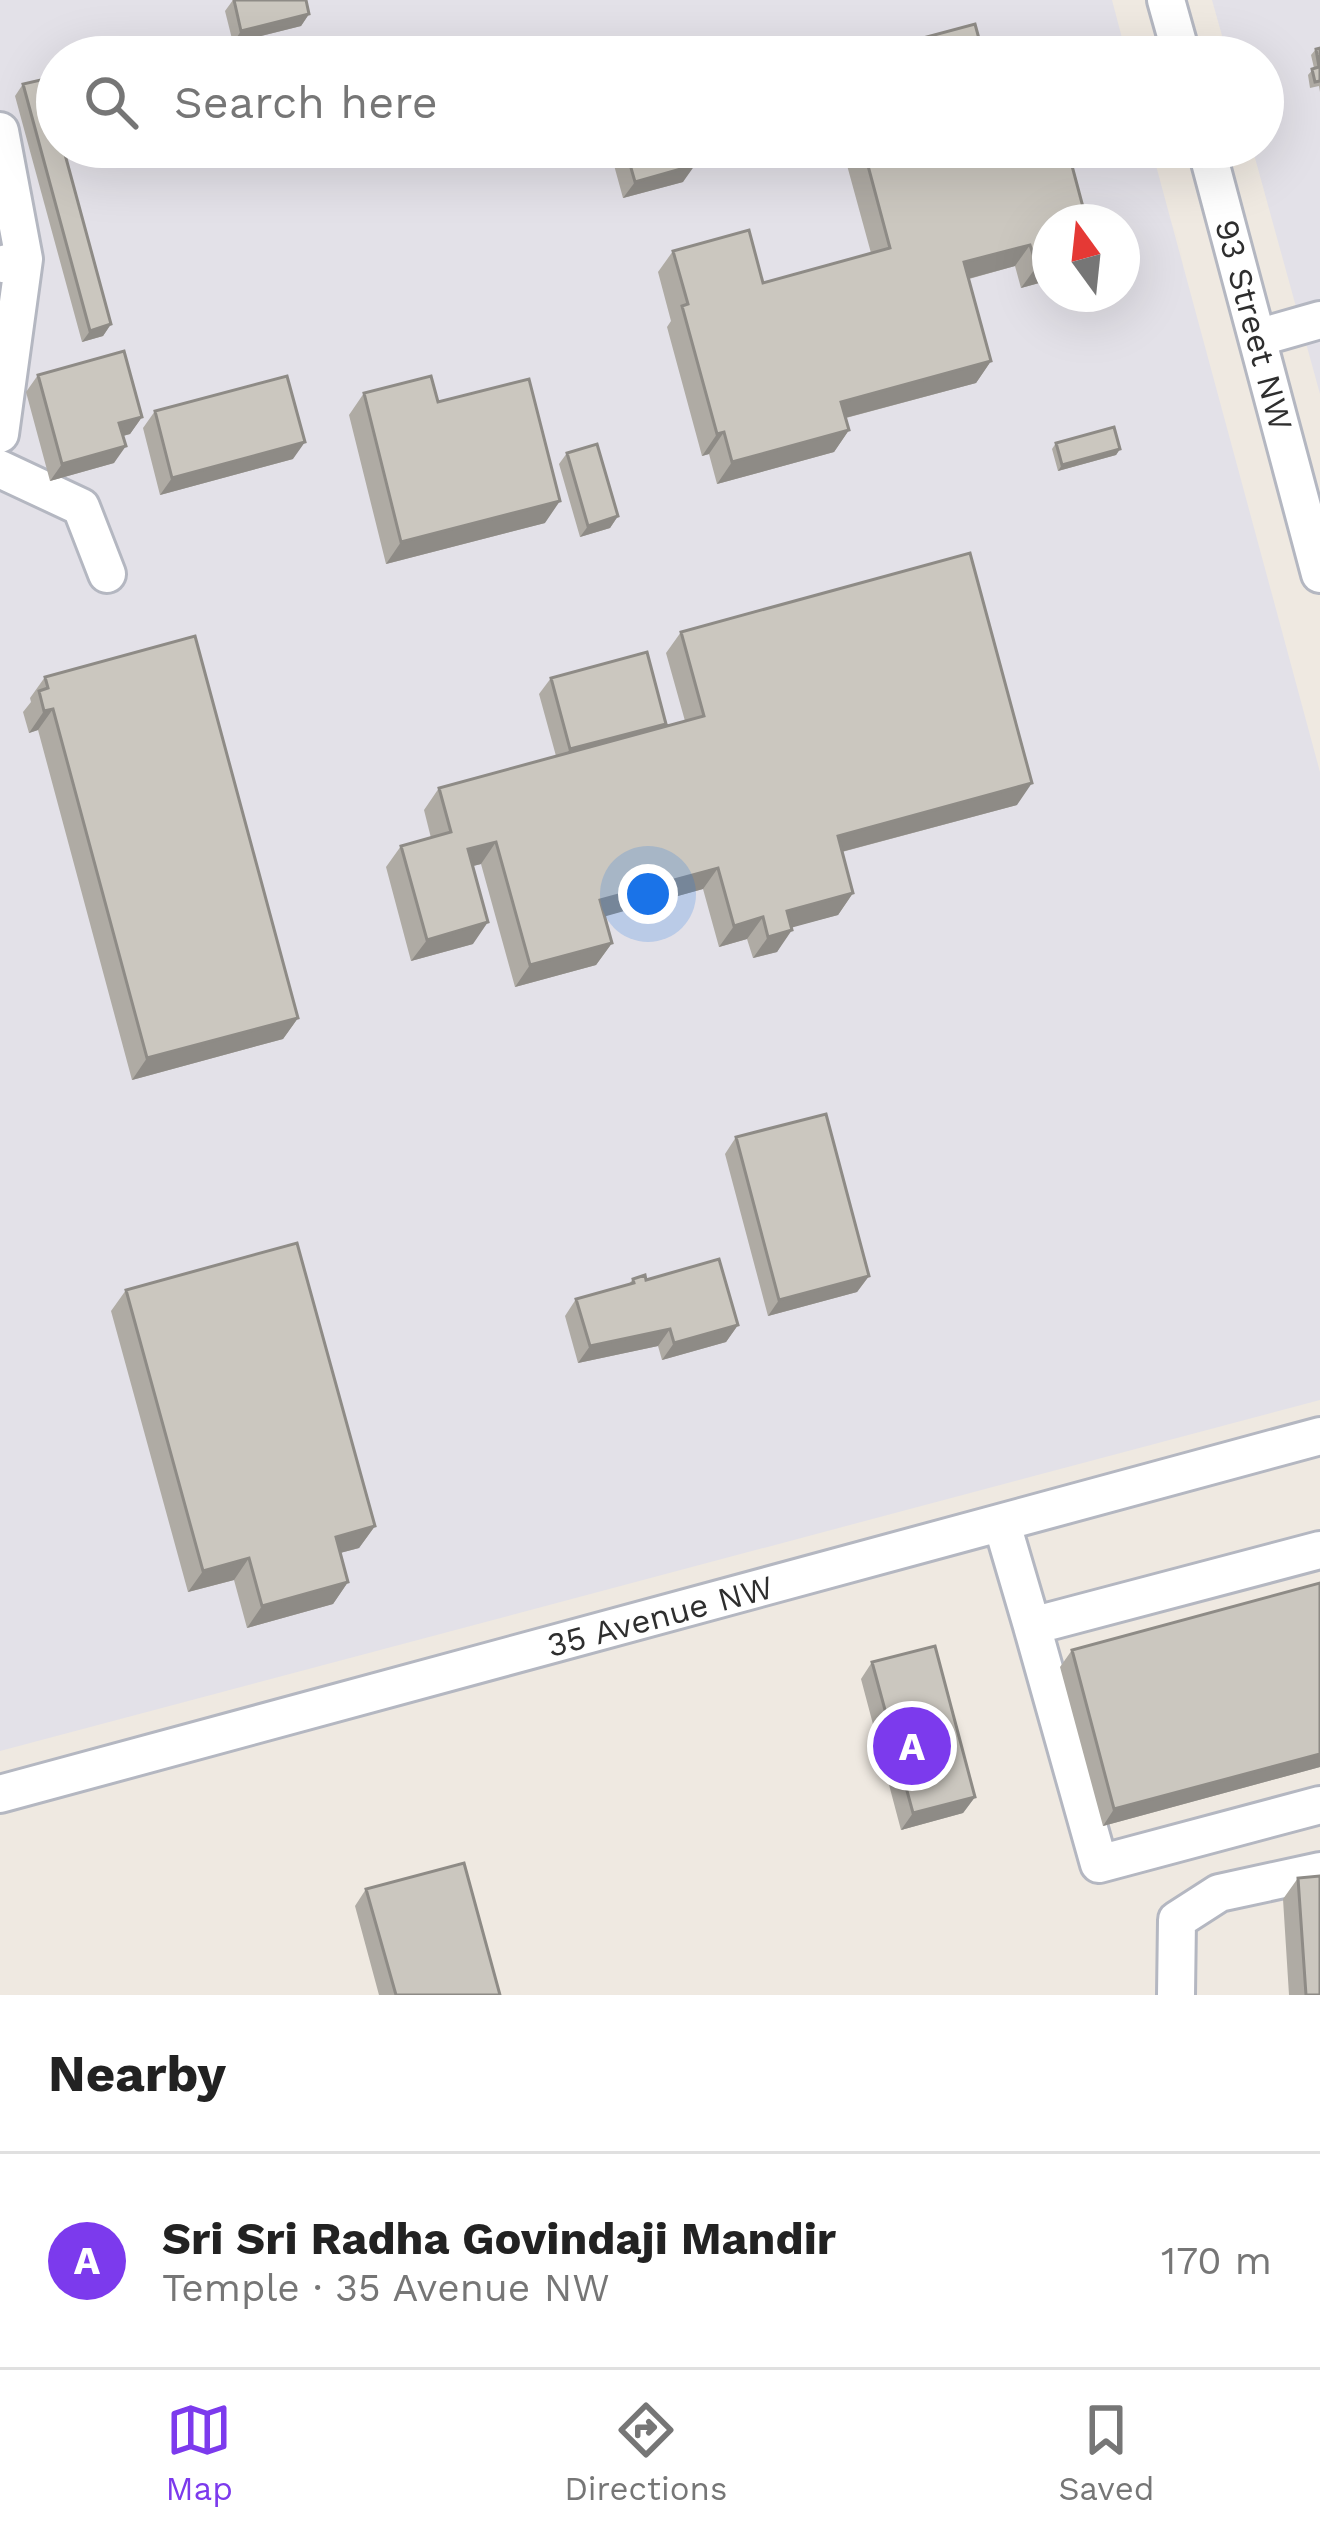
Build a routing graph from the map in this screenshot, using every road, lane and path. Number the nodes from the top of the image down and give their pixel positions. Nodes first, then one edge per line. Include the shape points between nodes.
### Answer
1 (1166, 0) edge
2 (1176, 36) edge
3 (0, 131) edge
4 (1212, 168) edge
5 (12, 262) edge
6 (1320, 320) edge
7 (1257, 338) junction
8 (0, 434) edge
9 (0, 470) edge
10 (1317, 553) edge
11 (107, 574) dead end
12 (1320, 1436) edge
13 (1002, 1524) junction
14 (1320, 1550) edge
15 (1032, 1626) junction
16 (0, 1794) edge
17 (1320, 1805) edge
18 (1320, 1870) edge
19 (1176, 1995) edge

1 - 2 street
3 - 5 street
4 - 7 street, 93 Street NW
5 - 8 street
6 - 7 street
7 - 10 street, 93 Street NW
9 - 11 street via 81,507
12 - 13 street, 35 Avenue NW
13 - 15 street
13 - 16 street, 35 Avenue NW
14 - 15 street
15 - 17 street via 1099,1864
18 - 19 street via 1219,1893 1177,1920

